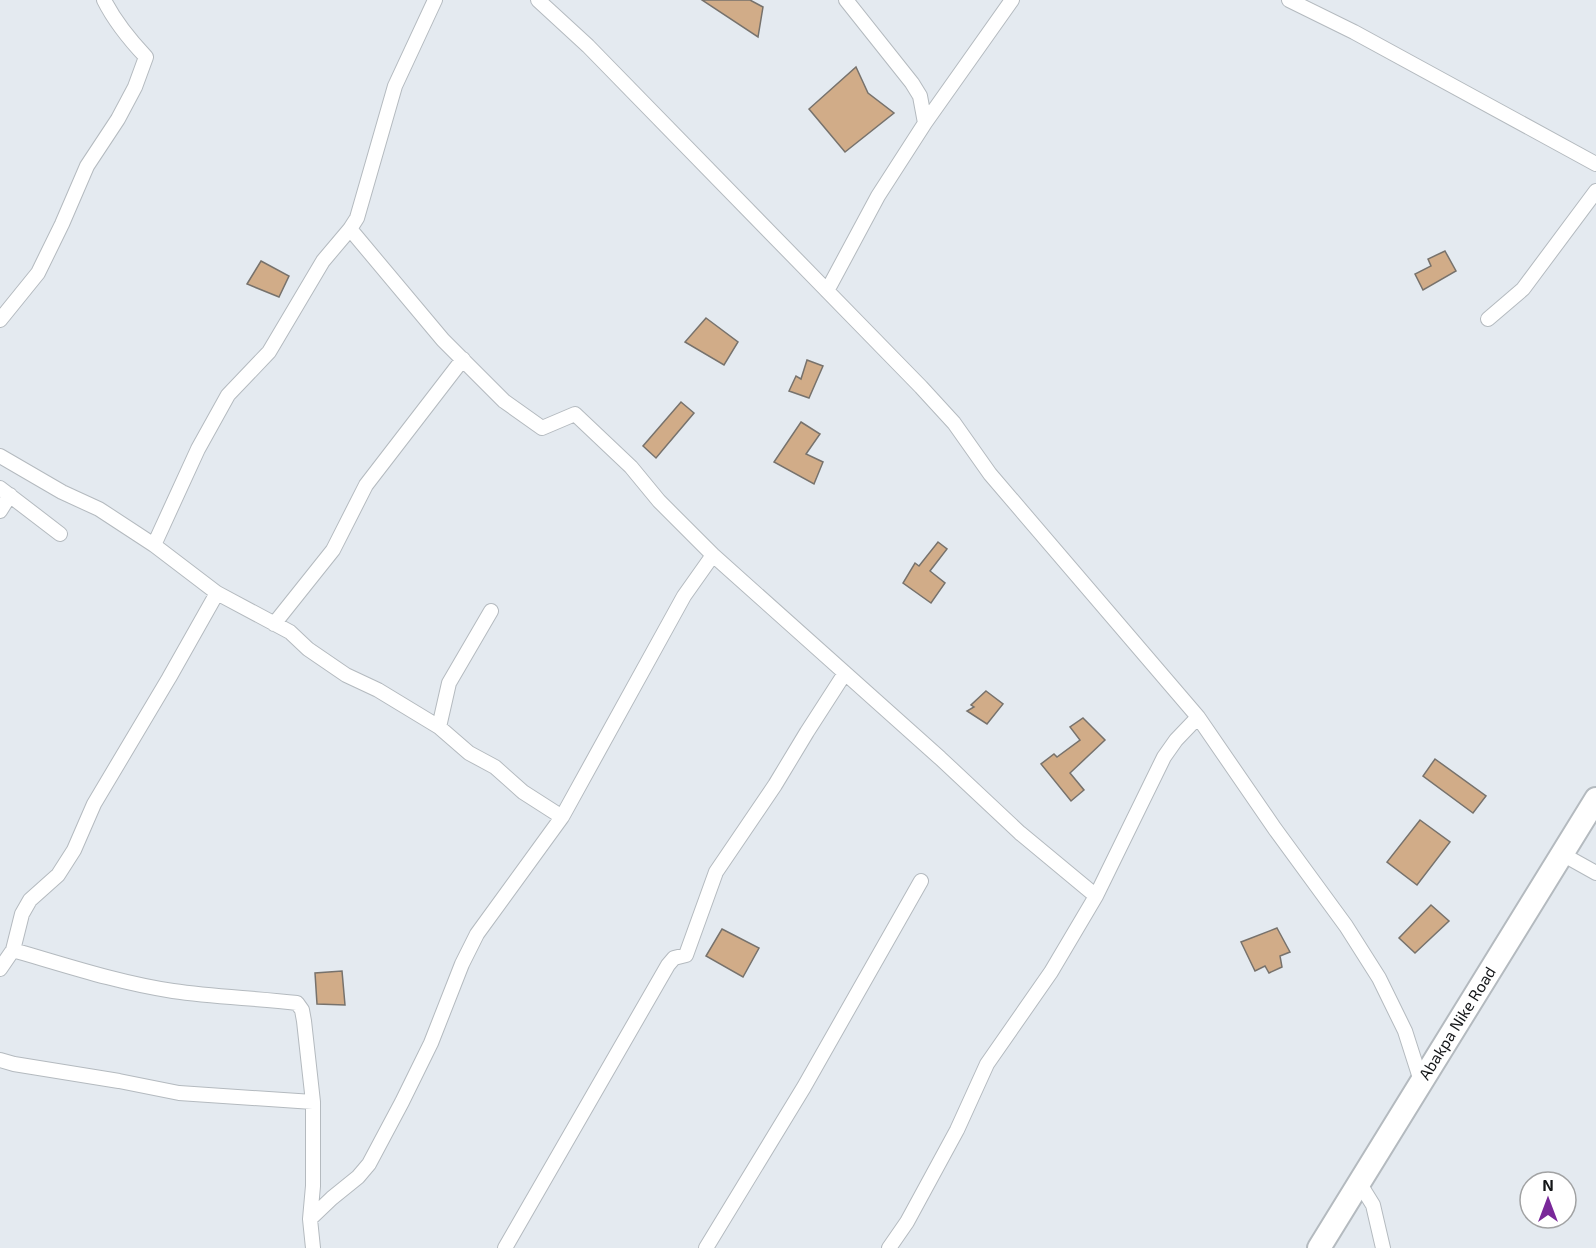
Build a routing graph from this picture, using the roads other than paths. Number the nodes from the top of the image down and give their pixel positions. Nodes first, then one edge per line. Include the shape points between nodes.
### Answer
1 (105, 0) edge
2 (435, 0) edge
3 (538, 0) edge
4 (846, 0) edge
5 (1012, 0) edge
6 (1289, 0) edge
7 (925, 123) junction
8 (1596, 164) edge
9 (1596, 191) edge
10 (350, 229) junction
11 (827, 291) junction
12 (1488, 319) dead end
13 (0, 320) edge
14 (463, 359) junction
15 (0, 456) edge
16 (5, 491) edge
17 (0, 511) edge
18 (60, 534) dead end
19 (154, 545) junction
20 (713, 555) junction
21 (217, 593) junction
22 (491, 611) dead end
23 (274, 624) junction
24 (845, 674) junction
25 (1198, 717) junction
26 (439, 727) junction
27 (1596, 799) edge
28 (562, 817) junction
29 (1562, 854) junction
30 (1596, 873) edge
31 (921, 881) dead end
32 (1096, 896) junction
33 (13, 950) junction
34 (0, 969) edge
35 (0, 1060) edge
36 (1421, 1081) junction
37 (313, 1102) junction
38 (1359, 1184) junction
39 (310, 1219) junction
40 (313, 1248) edge
41 (505, 1248) edge
42 (706, 1248) edge
43 (890, 1248) edge
44 (1319, 1248) edge
45 (1383, 1248) edge

1 - 13 street via 129,39 146,57 118,119 87,166 38,273
2 - 10 street via 395,86 357,218
3 - 11 street via 588,46
4 - 7 street via 912,83 920,96
5 - 7 street
6 - 8 street
7 - 11 street via 878,196
9 - 12 street via 1523,289
10 - 14 street
10 - 19 street via 323,261 269,352 228,395
11 - 25 street via 954,423 990,474
14 - 20 street via 504,400 542,428 575,414
14 - 23 street via 366,485 333,550
15 - 19 street via 99,509
16 - 17 street
16 - 18 street
19 - 21 street
20 - 24 street
20 - 28 street via 684,596
21 - 23 street
21 - 33 street via 94,804 74,850 58,875 30,900 22,914
22 - 26 street via 449,683
23 - 26 street via 346,675
24 - 32 street via 1020,833
24 - 41 street via 716,872 686,955 674,958 668,965
25 - 32 street via 1164,758
25 - 36 street via 1379,978 1405,1031
26 - 28 street via 469,753 495,767 523,792
27 - 29 main road, Abakpa Nike Road
28 - 39 street via 477,934 431,1042 369,1164
29 - 30 street
29 - 36 main road, Abakpa Nike Road
31 - 42 street via 804,1087
32 - 43 street via 1051,972 987,1064 957,1130
33 - 34 street
33 - 37 street via 171,991 297,1003 304,1021
35 - 37 street via 179,1093
36 - 38 main road, Abakpa Nike Road
37 - 39 street
38 - 44 main road, Abakpa Nike Road
38 - 45 street via 1373,1205
39 - 40 street

